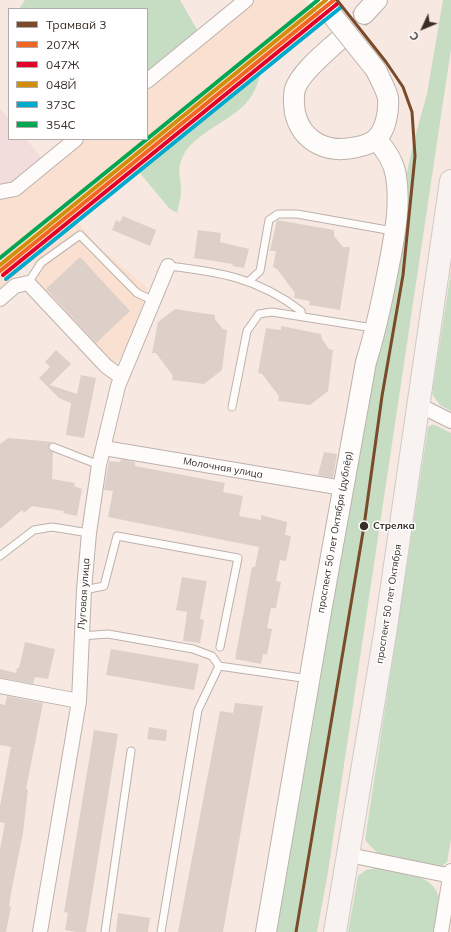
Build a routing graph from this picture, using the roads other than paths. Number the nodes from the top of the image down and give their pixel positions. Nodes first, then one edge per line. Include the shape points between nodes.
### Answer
1 (246, 0) edge
2 (320, 0) edge
3 (377, 0) edge
4 (364, 14) tunnel mouth
5 (338, 41) tunnel mouth
6 (148, 80) edge
7 (376, 139) junction
8 (75, 140) edge
9 (451, 181) edge
10 (0, 192) edge
11 (396, 232) junction
12 (448, 238) edge
13 (168, 266) joint
14 (249, 280) junction
15 (28, 283) junction
16 (0, 299) edge
17 (152, 300) junction
18 (302, 317) junction
19 (376, 328) junction
20 (121, 377) junction
21 (419, 405) junction
22 (232, 406) dead end
23 (451, 421) edge
24 (54, 447) dead end
25 (104, 448) junction
26 (98, 465) junction
27 (343, 488) junction
28 (89, 533) junction
29 (0, 556) edge
30 (84, 590) junction
31 (81, 636) junction
32 (220, 647) dead end
33 (219, 666) junction
34 (309, 679) junction
35 (0, 686) edge
36 (79, 701) junction
37 (131, 751) dead end
38 (349, 855) junction
39 (451, 875) edge
40 (40, 932) edge
41 (105, 932) edge
42 (161, 932) edge
43 (266, 932) edge
44 (335, 932) edge
45 (441, 932) edge

1 - 6 street
2 - 7 street, bridge via 376,70 388,98 387,116
3 - 4 street
5 - 7 street via 307,71 295,88 296,119 310,140 321,147 346,150
7 - 11 street, проспект 50 лет Октября (дублёр) via 388,155 396,174
8 - 10 street via 15,189
9 - 12 main road, проспект 50 лет Октября
11 - 14 lane via 297,214 278,214 269,220 260,271
11 - 19 street, проспект 50 лет Октября (дублёр)
12 - 21 main road, проспект 50 лет Октября
13 - 14 lane
13 - 17 street, Луговая улица
14 - 18 lane via 282,296 301,310
15 - 16 street via 15,286
15 - 17 lane via 42,264 80,236 137,293
15 - 20 street via 106,366
17 - 20 street, Луговая улица
18 - 19 lane
18 - 22 lane via 272,312 259,314 248,331
19 - 27 street, проспект 50 лет Октября (дублёр) via 366,362
20 - 25 street, Луговая улица
21 - 23 street
21 - 38 main road, проспект 50 лет Октября
24 - 26 lane
25 - 26 street, Луговая улица
25 - 27 street, Молочная улица
26 - 28 street, Луговая улица
27 - 34 street, проспект 50 лет Октября (дублёр)
28 - 29 lane via 52,526 34,530
28 - 30 street, Луговая улица
30 - 31 street, Луговая улица
30 - 32 lane via 104,586 117,536 238,558
31 - 33 lane via 108,634 193,649 212,656
31 - 36 street, Луговая улица
33 - 34 lane
33 - 42 lane via 198,710
34 - 43 street, проспект 50 лет Октября (дублёр)
35 - 36 street
36 - 40 street, Луговая улица
37 - 41 lane
38 - 39 street
38 - 44 main road, проспект 50 лет Октября
39 - 45 street

